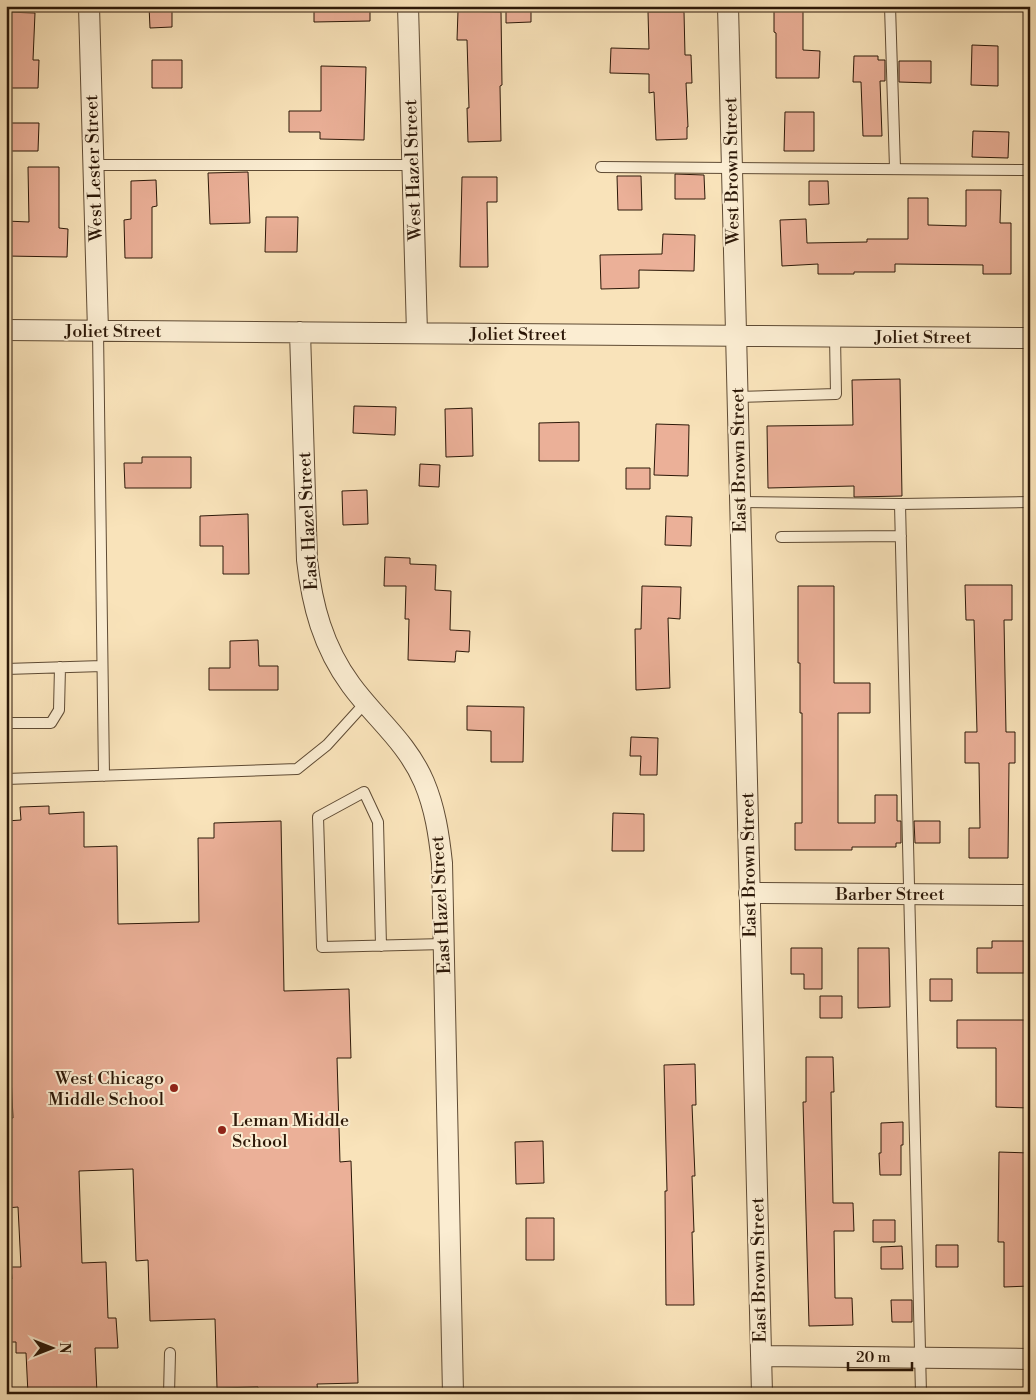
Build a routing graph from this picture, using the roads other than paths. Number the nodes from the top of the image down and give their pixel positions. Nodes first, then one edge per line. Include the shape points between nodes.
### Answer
1 (89, 6) edge
2 (408, 6) edge
3 (728, 6) edge
4 (890, 6) edge
5 (94, 165) junction
6 (413, 165) junction
7 (601, 167) dead end
8 (732, 168) junction
9 (895, 168) junction
10 (1030, 170) edge
11 (6, 330) edge
12 (98, 331) junction
13 (300, 332) junction
14 (417, 333) junction
15 (736, 336) junction
16 (835, 336) junction
17 (1030, 338) edge
18 (737, 397) junction
19 (740, 502) junction
20 (1030, 502) edge
21 (900, 504) junction
22 (901, 536) junction
23 (782, 537) dead end
24 (102, 666) junction
25 (60, 667) junction
26 (6, 669) edge
27 (366, 702) junction
28 (6, 723) edge
29 (104, 776) junction
30 (6, 779) edge
31 (749, 892) junction
32 (909, 894) junction
33 (1030, 895) edge
34 (444, 944) junction
35 (381, 946) junction
36 (170, 1353) dead end
37 (761, 1356) junction
38 (920, 1357) junction
39 (1030, 1359) edge
40 (170, 1394) edge
41 (454, 1394) edge
42 (762, 1394) edge
43 (921, 1394) edge

1 - 5 street, West Lester Street
2 - 6 street, West Hazel Street
3 - 8 street, West Brown Street
4 - 9 lane
5 - 6 lane
5 - 12 street, West Lester Street
6 - 14 street, West Hazel Street
7 - 8 lane
8 - 9 lane
8 - 15 street, West Brown Street
9 - 10 lane
11 - 12 street, Joliet Street
12 - 13 street, Joliet Street
12 - 24 lane
13 - 14 street, Joliet Street
13 - 27 street, East Hazel Street via 310,590 317,616 338,665
14 - 15 street, Joliet Street
15 - 16 street, Joliet Street
15 - 18 street, East Brown Street
16 - 17 street, Joliet Street
16 - 18 lane via 836,394
18 - 19 street, East Brown Street
19 - 21 lane
19 - 31 street, East Brown Street
20 - 21 lane
21 - 22 lane
22 - 23 lane
22 - 32 lane
24 - 25 lane
24 - 29 lane
25 - 26 lane
25 - 28 lane via 59,710 51,723
27 - 29 lane via 328,745 297,769
27 - 34 street, East Hazel Street via 407,751 433,806 442,863
29 - 30 lane
31 - 32 street, Barber Street
31 - 37 street, East Brown Street
32 - 33 street, Barber Street
32 - 38 lane
34 - 35 lane
34 - 41 street, East Hazel Street
35 - 35 lane via 322,947 318,817 364,792 378,822
36 - 40 lane
37 - 38 street
37 - 42 street, East Brown Street
38 - 39 street
38 - 43 lane

